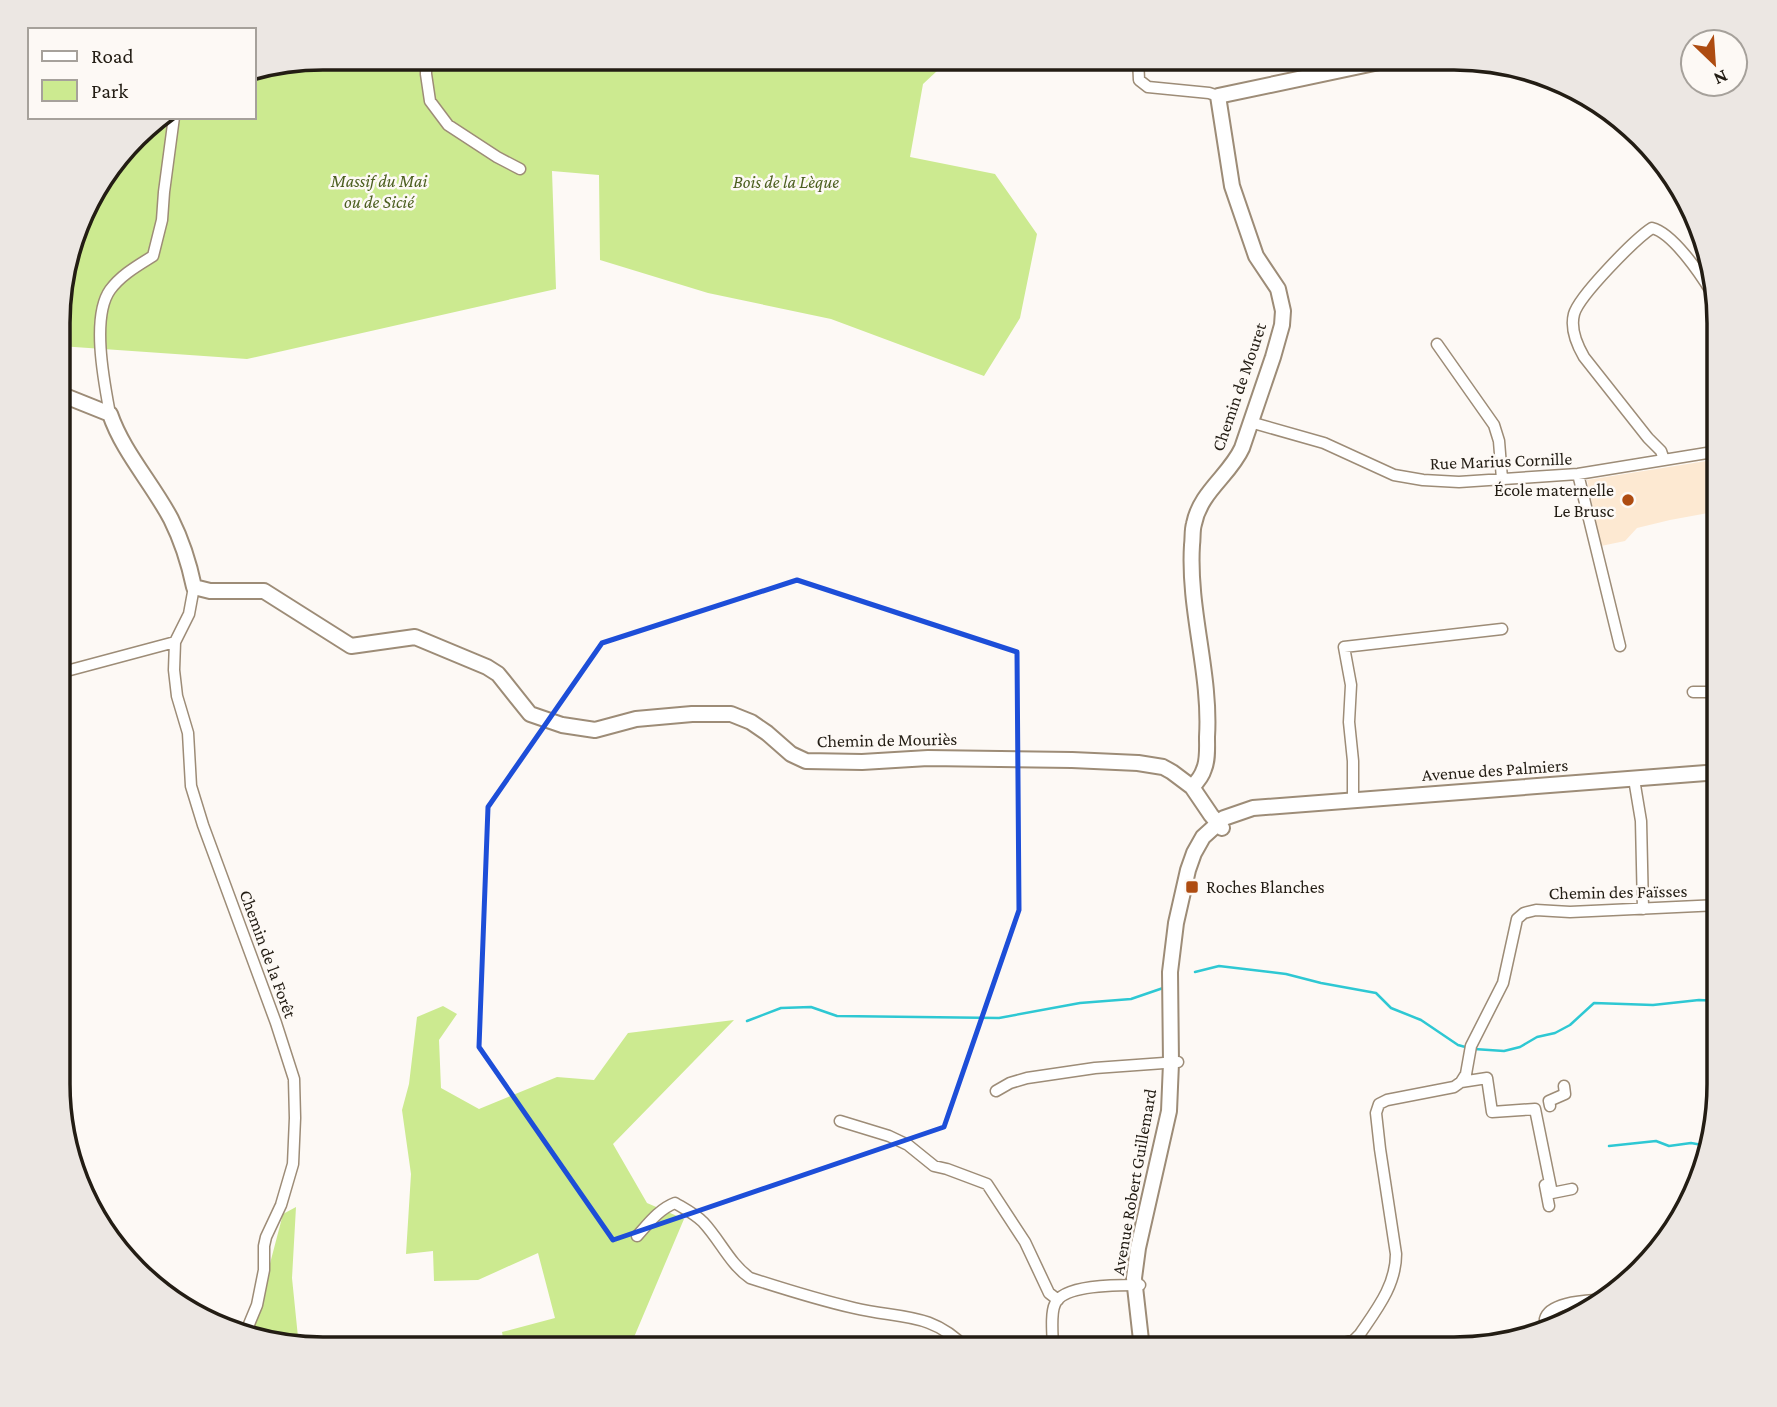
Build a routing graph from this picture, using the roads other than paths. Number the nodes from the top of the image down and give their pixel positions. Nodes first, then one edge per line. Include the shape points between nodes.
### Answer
1 (426, 70) edge
2 (1139, 70) edge
3 (1341, 70) edge
4 (1217, 96) junction
5 (174, 119) edge
6 (520, 169) dead end
7 (1703, 281) edge
8 (1437, 344) dead end
9 (70, 398) edge
10 (110, 414) junction
11 (1250, 422) junction
12 (1648, 438) junction
13 (1707, 453) edge
14 (1664, 460) junction
15 (1648, 463) junction
16 (1578, 474) junction
17 (1502, 479) junction
18 (194, 587) junction
19 (1502, 629) dead end
20 (175, 642) junction
21 (1620, 646) dead end
22 (70, 670) edge
23 (1693, 692) dead end
24 (1707, 692) edge
25 (1707, 773) edge
26 (1634, 779) junction
27 (1192, 787) junction
28 (1353, 800) junction
29 (1219, 825) junction
30 (1707, 906) edge
31 (1643, 909) junction
32 (1175, 1063) junction
33 (1461, 1082) junction
34 (1564, 1086) dead end
35 (996, 1091) dead end
36 (1535, 1109) junction
37 (840, 1121) dead end
38 (1544, 1151) junction
39 (1572, 1189) dead end
40 (1549, 1206) dead end
41 (637, 1236) dead end
42 (1137, 1285) junction
43 (1058, 1300) junction
44 (1583, 1301) edge
45 (1546, 1320) edge
46 (248, 1326) edge
47 (952, 1337) edge
48 (1053, 1337) edge
49 (1141, 1337) edge
50 (1148, 1337) edge
51 (1357, 1337) edge

1 - 6 street via 429,101 448,125
2 - 4 street via 1139,80 1148,87
3 - 4 street
4 - 11 street, Chemin de Mouret via 1232,186 1256,257 1278,289 1283,311 1273,358
5 - 10 street via 162,220 153,256 109,291 102,311 100,334
7 - 12 street via 1677,246 1652,228 1611,267 1574,313 1577,344 1584,357
8 - 17 street via 1494,425
9 - 10 street
10 - 18 street via 171,519
11 - 17 street, Rue Marius Cornille via 1324,443 1394,475 1455,482
11 - 27 street, Chemin de Mouret via 1236,461 1205,497 1194,524 1193,595 1208,720 1206,764
12 - 14 street
12 - 15 street
13 - 14 street, Rue Marius Cornille
14 - 15 street, Rue Marius Cornille
15 - 16 street, Rue Marius Cornille
16 - 17 street, Rue Marius Cornille
16 - 21 street
18 - 20 street, Chemin de la Forêt via 189,614
18 - 27 street, Chemin de Mouriès via 264,591 351,646 415,637 487,667 530,714 562,725 594,730 636,719 731,714 751,722 806,761 928,758 1138,763 1163,767
19 - 28 street via 1343,647 1351,685
20 - 22 street
20 - 46 street, Chemin de la Forêt via 174,670 188,733 191,786 294,1079 292,1164 266,1237 264,1270
23 - 24 street
25 - 26 street, Avenue des Palmiers
26 - 28 street, Avenue des Palmiers
26 - 31 street via 1641,821
27 - 29 street, Chemin de Mouriès
28 - 29 street, Avenue des Palmiers via 1253,808 1224,818
29 - 32 street, Avenue Robert Guillemard via 1203,837 1194,853 1176,923 1170,972
30 - 31 street, Chemin des Faïsses
31 - 33 street, Chemin des Faïsses via 1536,910 1517,919 1503,983 1471,1046
32 - 35 street via 1027,1078
32 - 42 street, Avenue Robert Guillemard via 1176,1112
33 - 36 street via 1487,1078 1492,1112
33 - 51 street via 1379,1104 1378,1137 1396,1268
34 - 36 street via 1565,1094 1549,1101 1552,1105
36 - 38 street
37 - 43 street via 889,1136 934,1166 987,1184 1025,1242 1049,1293
38 - 39 street via 1552,1194
38 - 40 street via 1540,1157
41 - 47 street via 675,1203 705,1224 750,1278 828,1302 925,1320
42 - 43 street via 1074,1290
42 - 49 street, Avenue Robert Guillemard
42 - 50 street, Avenue Robert Guillemard
43 - 48 street
44 - 45 street via 1553,1308

